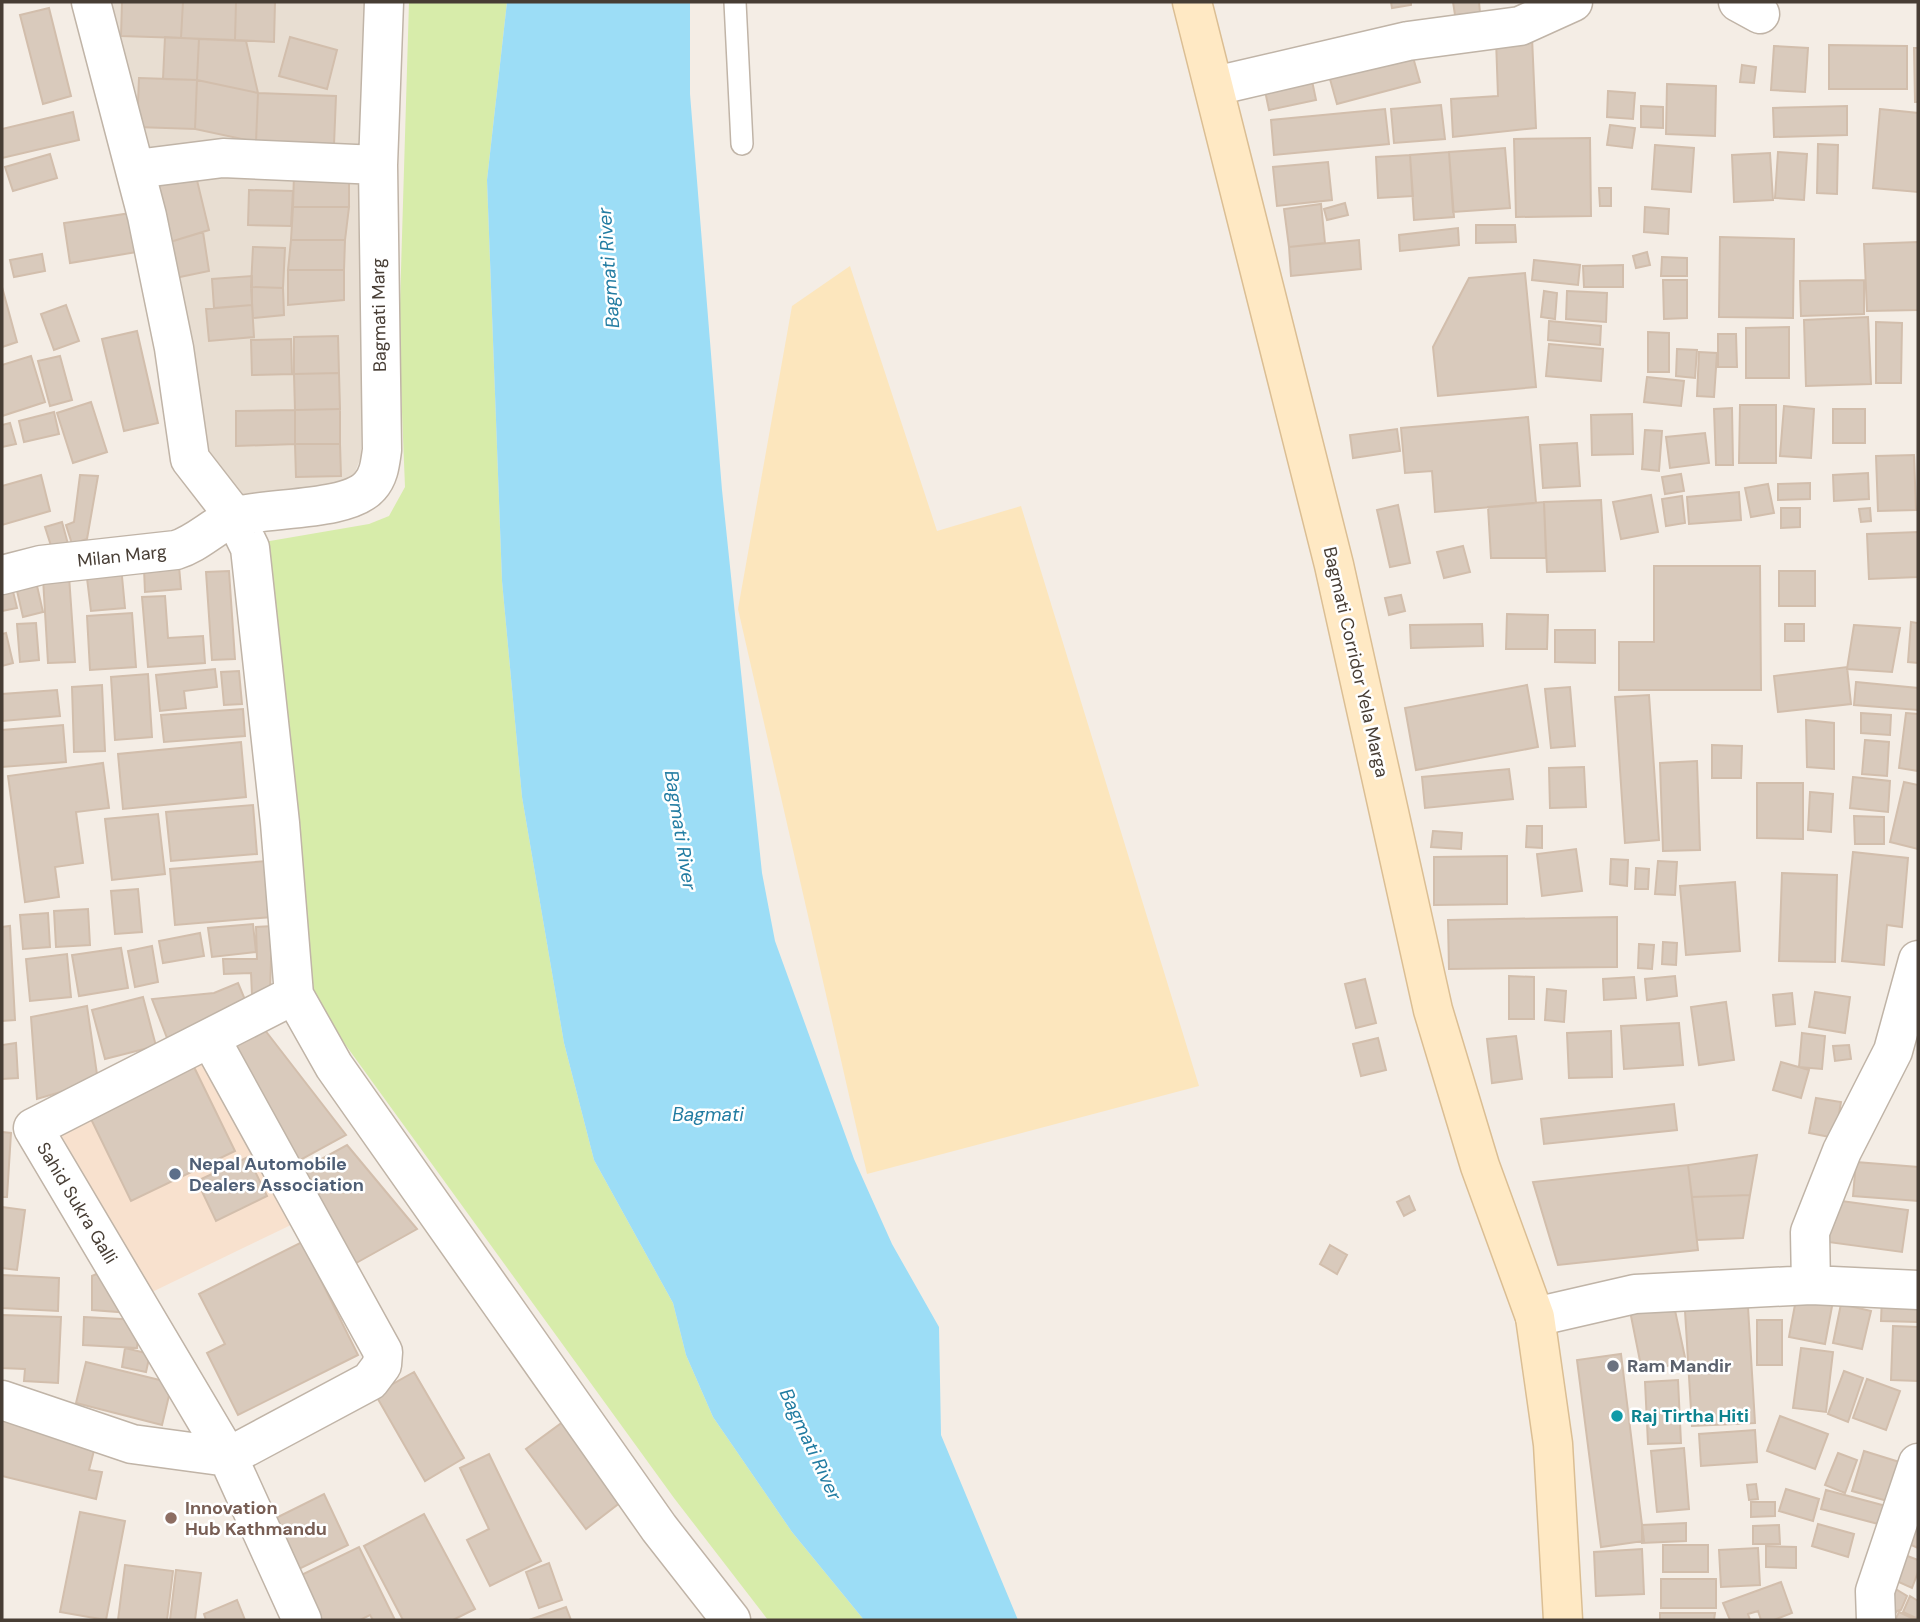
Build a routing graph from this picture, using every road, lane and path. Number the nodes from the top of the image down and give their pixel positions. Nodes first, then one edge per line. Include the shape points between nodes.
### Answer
1 (91, 2) edge
2 (384, 2) edge
3 (735, 2) edge
4 (1192, 2) edge
5 (1573, 2) edge
6 (1519, 14) edge
7 (1215, 86) junction
8 (742, 144) dead end
9 (378, 166) junction
10 (136, 169) junction
11 (235, 517) junction
12 (2, 575) edge
13 (1918, 960) edge
14 (294, 995) junction
15 (210, 1038) junction
16 (1811, 1285) junction
17 (1918, 1290) edge
18 (1535, 1317) junction
19 (2, 1400) edge
20 (228, 1457) junction
21 (1918, 1463) edge
22 (302, 1620) edge
23 (731, 1620) edge
24 (1563, 1620) edge
25 (1876, 1620) edge

1 - 10 street
2 - 9 street, Bagmati Marg
3 - 8 lane
4 - 7 street, Bagmati Corridor Yela Marga
5 - 6 street
6 - 7 street
7 - 18 street, Bagmati Corridor Yela Marga via 1340,591 1433,1010 1480,1166
9 - 10 street via 223,158
9 - 11 street, Bagmati Marg via 382,450 377,477 365,491 350,498
10 - 11 street via 174,348 190,459
11 - 12 street, Milan Marg via 176,550 41,565
11 - 14 street via 250,548
13 - 16 street via 1893,1051 1842,1151 1810,1232
14 - 15 street, Sahid Sukra Galli
14 - 23 street via 334,1066 659,1528
15 - 20 street via 383,1352 382,1365 370,1381
15 - 20 street, Sahid Sukra Galli via 33,1128
16 - 17 street
16 - 18 street via 1635,1294
18 - 24 street, Bagmati Corridor Yela Marga via 1553,1444
19 - 20 street via 132,1444
20 - 22 street
21 - 25 street via 1875,1591

